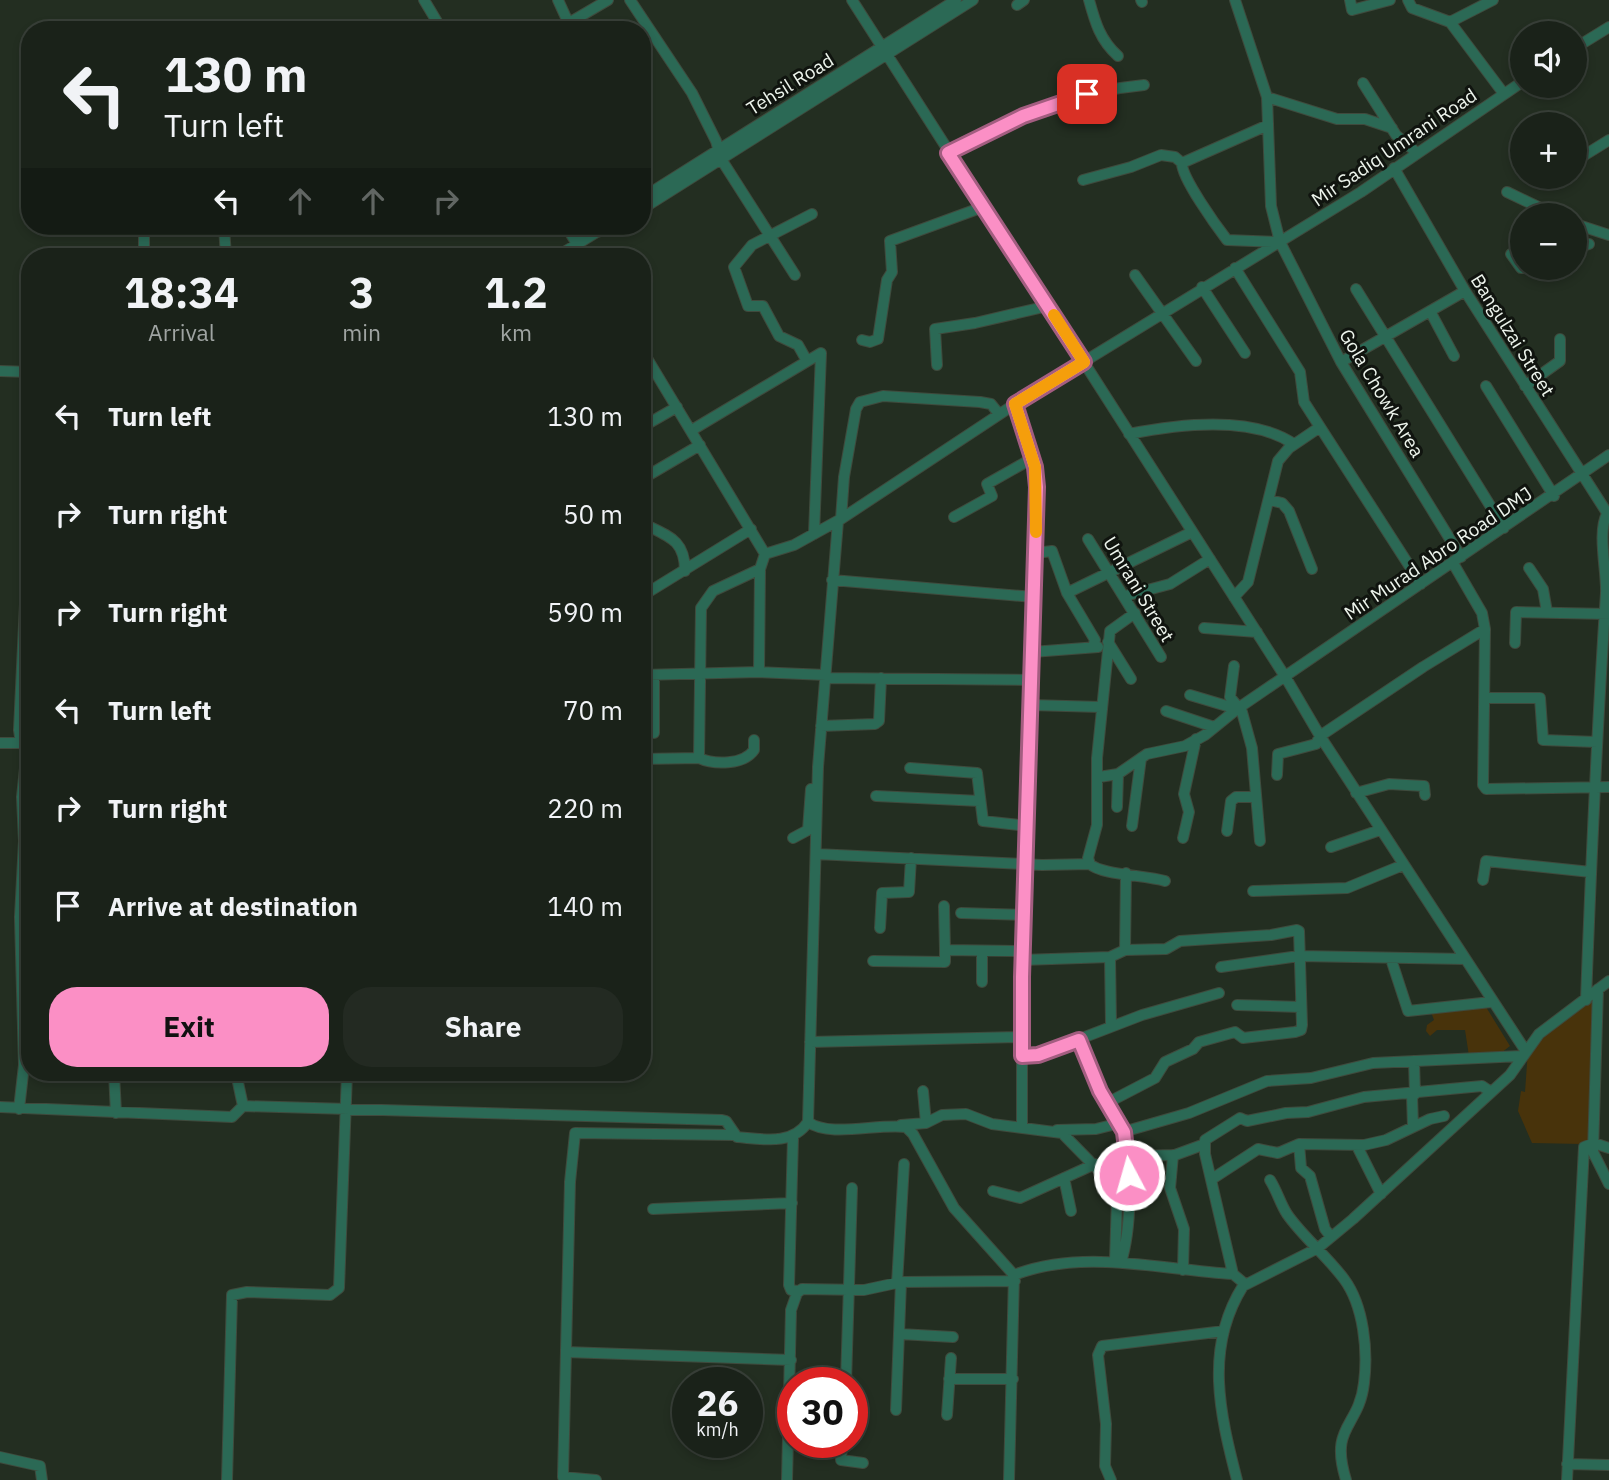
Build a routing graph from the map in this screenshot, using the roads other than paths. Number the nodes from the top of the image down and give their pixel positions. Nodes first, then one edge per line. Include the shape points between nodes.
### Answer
1 (424, 0) edge
2 (558, 0) edge
3 (608, 0) edge
4 (630, 0) edge
5 (852, 0) edge
6 (956, 0) edge
7 (973, 0) edge
8 (1089, 0) edge
9 (1235, 0) edge
10 (1350, 0) edge
11 (1390, 0) edge
12 (1408, 0) edge
13 (1424, 0) edge
14 (1493, 0) edge
15 (1470, 5) edge
16 (1427, 12) junction
17 (437, 21) edge
18 (568, 21) edge
19 (570, 21) edge
20 (644, 21) edge
21 (1450, 22) junction
22 (1609, 27) edge
23 (651, 32) edge
24 (1587, 41) edge
25 (885, 50) junction
26 (1118, 55) dead end
27 (1363, 83) dead end
28 (1144, 85) dead end
29 (1510, 90) edge
30 (1504, 94) junction
31 (1267, 97) junction
32 (1268, 125) junction
33 (1392, 128) junction
34 (1609, 140) edge
35 (948, 153) junction
36 (1417, 153) junction
37 (1587, 154) edge
38 (719, 155) junction
39 (1182, 163) junction
40 (1394, 168) junction
41 (1083, 180) dead end
42 (1507, 192) dead end
43 (651, 193) edge
44 (651, 203) edge
45 (1530, 203) edge
46 (983, 207) junction
47 (812, 214) dead end
48 (1587, 228) edge
49 (572, 235) edge
50 (591, 235) edge
51 (768, 235) junction
52 (1609, 235) edge
53 (1282, 241) junction
54 (578, 244) junction
55 (571, 248) edge
56 (580, 248) edge
57 (1235, 268) junction
58 (795, 275) dead end
59 (1135, 275) dead end
60 (1202, 287) junction
61 (1356, 289) dead end
62 (1465, 291) junction
63 (1048, 306) junction
64 (1430, 311) junction
65 (1160, 313) junction
66 (1385, 338) junction
67 (1560, 339) dead end
68 (862, 340) dead end
69 (1245, 354) dead end
70 (1454, 356) dead end
71 (807, 361) junction
72 (1196, 361) dead end
73 (1084, 362) junction
74 (1341, 362) junction
75 (651, 365) edge
76 (937, 365) dead end
77 (0, 371) edge
78 (21, 372) edge
79 (1486, 386) dead end
80 (1525, 386) junction
81 (1015, 404) junction
82 (677, 407) junction
83 (999, 414) junction
84 (651, 423) edge
85 (1320, 427) junction
86 (692, 430) junction
87 (1129, 434) junction
88 (1294, 444) junction
89 (700, 445) junction
90 (1609, 456) edge
91 (1032, 458) junction
92 (651, 474) edge
93 (1580, 476) junction
94 (1553, 496) junction
95 (1270, 500) junction
96 (1608, 515) edge
97 (954, 517) dead end
98 (839, 520) junction
99 (651, 527) edge
100 (1504, 528) junction
101 (751, 529) junction
102 (1192, 532) junction
103 (814, 534) junction
104 (1088, 539) dead end
105 (1036, 553) junction
106 (765, 554) junction
107 (1210, 559) junction
108 (1457, 560) junction
109 (1529, 568) dead end
110 (760, 569) junction
111 (1312, 569) dead end
112 (685, 571) junction
113 (1109, 571) junction
114 (832, 580) junction
115 (1421, 584) junction
116 (651, 591) edge
117 (1067, 593) junction
118 (1125, 596) junction
119 (1034, 597) junction
120 (1234, 597) junction
121 (1547, 612) junction
122 (1136, 613) junction
123 (1606, 614) edge
124 (1204, 628) dead end
125 (1485, 629) junction
126 (1257, 632) junction
127 (1515, 643) dead end
128 (1108, 644) junction
129 (1093, 647) junction
130 (1032, 652) junction
131 (1161, 657) dead end
132 (1234, 666) dead end
133 (21, 670) edge
134 (759, 672) junction
135 (701, 674) junction
136 (651, 676) edge
137 (826, 676) junction
138 (881, 678) junction
139 (1286, 678) junction
140 (1131, 679) dead end
141 (1031, 680) junction
142 (1190, 695) dead end
143 (1484, 698) junction
144 (1605, 699) edge
145 (651, 704) edge
146 (1031, 705) junction
147 (1101, 707) junction
148 (1237, 709) junction
149 (1166, 711) dead end
150 (821, 726) junction
151 (1214, 727) junction
152 (654, 733) dead end
153 (1320, 736) junction
154 (1196, 739) junction
155 (754, 740) dead end
156 (1597, 742) junction
157 (0, 743) edge
158 (21, 743) joint
159 (699, 758) junction
160 (1141, 758) junction
161 (651, 759) edge
162 (910, 768) dead end
163 (1118, 774) junction
164 (818, 775) junction
165 (1278, 775) dead end
166 (1099, 778) junction
167 (1609, 787) edge
168 (1593, 789) junction
169 (1356, 793) junction
170 (1425, 795) dead end
171 (876, 796) dead end
172 (1256, 797) junction
173 (980, 801) junction
174 (1117, 807) dead end
175 (1028, 826) junction
176 (1132, 826) dead end
177 (1380, 830) junction
178 (1227, 831) dead end
179 (793, 838) dead end
180 (1183, 838) dead end
181 (1260, 841) dead end
182 (1331, 848) dead end
183 (816, 854) junction
184 (911, 858) junction
185 (1026, 862) junction
186 (1090, 864) junction
187 (1403, 865) junction
188 (1591, 872) junction
189 (1126, 873) junction
190 (1483, 880) dead end
191 (1165, 881) dead end
192 (1253, 891) dead end
193 (21, 898) edge
194 (944, 906) dead end
195 (961, 913) dead end
196 (1024, 915) junction
197 (880, 928) dead end
198 (945, 950) junction
199 (1125, 950) junction
200 (982, 951) junction
201 (21, 954) edge
202 (1022, 956) junction
203 (1299, 956) junction
204 (1110, 957) junction
205 (1391, 959) junction
206 (1465, 959) junction
207 (873, 961) dead end
208 (1221, 967) dead end
209 (1609, 981) edge
210 (982, 982) dead end
211 (1598, 989) junction
212 (1219, 993) dead end
213 (1586, 1000) junction
214 (1491, 1002) junction
215 (1237, 1005) dead end
216 (1301, 1007) junction
217 (1111, 1025) junction
218 (1021, 1037) junction
219 (1079, 1040) junction
220 (810, 1042) junction
221 (1523, 1053) junction
222 (1022, 1056) junction
223 (1414, 1061) junction
224 (22, 1081) edge
225 (115, 1081) edge
226 (237, 1081) edge
227 (347, 1081) edge
228 (923, 1091) dead end
229 (1491, 1092) junction
230 (1413, 1094) junction
231 (1107, 1103) junction
232 (0, 1107) edge
233 (346, 1107) junction
234 (19, 1109) junction
235 (240, 1110) junction
236 (117, 1113) junction
237 (1444, 1116) dead end
238 (808, 1122) junction
239 (926, 1123) junction
240 (1022, 1127) junction
241 (1122, 1127) junction
242 (1413, 1127) junction
243 (731, 1130) junction
244 (1056, 1130) junction
245 (793, 1138) junction
246 (1594, 1143) junction
247 (1205, 1144) junction
248 (1299, 1144) junction
249 (1357, 1146) junction
250 (1609, 1149) edge
251 (1173, 1155) junction
252 (1127, 1156) junction
253 (904, 1164) dead end
254 (1095, 1164) junction
255 (1064, 1178) junction
256 (1212, 1179) junction
257 (1270, 1180) dead end
258 (1609, 1184) edge
259 (852, 1188) dead end
260 (993, 1191) dead end
261 (1381, 1194) junction
262 (792, 1203) junction
263 (653, 1209) dead end
264 (1071, 1211) dead end
265 (1331, 1237) junction
266 (1318, 1248) junction
267 (1118, 1261) junction
268 (1183, 1270) junction
269 (1233, 1274) junction
270 (1015, 1278) junction
271 (899, 1283) junction
272 (1245, 1284) junction
273 (850, 1288) junction
274 (799, 1291) junction
275 (1224, 1331) junction
276 (900, 1334) junction
277 (953, 1337) dead end
278 (566, 1352) junction
279 (951, 1358) dead end
280 (791, 1360) junction
281 (847, 1367) edge
282 (949, 1379) junction
283 (1013, 1379) junction
284 (896, 1410) dead end
285 (947, 1415) dead end
286 (0, 1457) edge
287 (842, 1458) edge
288 (863, 1463) dead end
289 (1567, 1464) junction
290 (1609, 1465) edge
291 (42, 1480) edge
292 (227, 1480) edge
293 (596, 1480) edge
294 (787, 1480) edge
295 (1009, 1480) edge
296 (1111, 1480) edge
297 (1237, 1480) edge
298 (1346, 1480) edge
299 (1567, 1480) edge

1 - 17 street
2 - 18 street
3 - 19 street
4 - 20 street
5 - 25 street
6 - 25 street
7 - 25 street
8 - 26 street via 1097,29 1107,47
9 - 31 street, Gola Chowk Area
10 - 11 street via 1352,10
12 - 16 street via 1410,6
13 - 16 street
14 - 15 street
15 - 21 street
16 - 21 street
21 - 30 street
22 - 24 street
23 - 38 street via 692,93
25 - 35 street
25 - 38 street
27 - 33 street
28 - 35 street via 1061,100
29 - 30 street, Mir Sadiq Umrani Road
30 - 36 street, Mir Sadiq Umrani Road
31 - 32 street, Gola Chowk Area
31 - 33 street via 1337,119 1366,119
32 - 39 street
32 - 53 street, Gola Chowk Area via 1271,206
33 - 36 street
34 - 37 street
35 - 46 street
36 - 40 street, Mir Sadiq Umrani Road
38 - 43 street
38 - 44 street
38 - 51 street
39 - 41 street via 1161,155
39 - 53 street via 1189,187 1227,240
40 - 53 street, Mir Sadiq Umrani Road
40 - 62 street, Bangulzai Street
42 - 45 street
46 - 63 street
46 - 68 street via 890,241 892,272 878,339
47 - 51 street
48 - 52 street
49 - 54 street
50 - 54 street
51 - 58 street
51 - 71 street via 738,260 735,276 748,306 762,306 779,336 798,345
53 - 57 street, Mir Sadiq Umrani Road
53 - 74 street, Gola Chowk Area
54 - 55 street
54 - 56 street
57 - 60 street, Mir Sadiq Umrani Road
57 - 85 street via 1300,372 1304,402
59 - 65 street
60 - 65 street, Mir Sadiq Umrani Road
60 - 69 street
61 - 66 street
62 - 64 street
62 - 80 street, Bangulzai Street
63 - 73 street
63 - 76 street via 934,329
64 - 66 street
64 - 70 street
65 - 72 street
65 - 73 street, Mir Sadiq Umrani Road
66 - 74 street
66 - 100 street
67 - 80 street via 1560,361
71 - 86 street
71 - 103 street via 822,355
73 - 81 street, Mir Sadiq Umrani Road
73 - 87 street
74 - 108 street, Gola Chowk Area
75 - 82 street
77 - 78 street
79 - 94 street
80 - 93 street, Bangulzai Street
81 - 83 street, Mir Sadiq Umrani Road
81 - 91 street
82 - 84 street
82 - 86 street
83 - 98 street, Mir Sadiq Umrani Road
83 - 98 street via 990,404 979,402 883,396 860,402
85 - 88 street
85 - 115 street
86 - 89 street
87 - 88 street via 1248,425
87 - 102 street
88 - 95 street via 1278,461
89 - 92 street
89 - 101 street
90 - 93 street, Mir Murad Abro Road DMJ
91 - 97 street via 987,484 992,496
91 - 105 street via 1037,487
93 - 94 street, Mir Murad Abro Road DMJ
93 - 96 street, Bangulzai Street
94 - 100 street, Mir Murad Abro Road DMJ
95 - 111 street via 1289,511
95 - 120 street via 1248,582
96 - 123 street via 1603,525
98 - 103 street, Mir Sadiq Umrani Road
98 - 114 street
99 - 112 street via 681,546
100 - 108 street, Mir Murad Abro Road DMJ
101 - 106 street
101 - 112 street
102 - 107 street
102 - 113 street
103 - 106 street, Mir Sadiq Umrani Road
104 - 113 street, Umrani Street
105 - 117 street via 1052,551
105 - 119 street
106 - 110 street
107 - 118 street via 1170,584
107 - 120 street
108 - 115 street, Mir Murad Abro Road DMJ
108 - 125 street, Gola Chowk Area via 1482,612
109 - 121 street via 1543,589
110 - 134 street
110 - 135 street via 707,595 701,608
112 - 116 street
113 - 117 street
113 - 118 street, Umrani Street
114 - 119 street
114 - 137 street
115 - 139 street, Mir Murad Abro Road DMJ
117 - 129 street via 1095,640
118 - 122 street, Umrani Street
119 - 130 street
120 - 126 street
121 - 123 street
121 - 127 street via 1516,612
122 - 128 street via 1110,631
122 - 131 street, Umrani Street
123 - 144 street
124 - 126 street
125 - 143 street
125 - 153 street
126 - 139 street
128 - 129 street
128 - 140 street
128 - 147 street
129 - 130 street
130 - 141 street
132 - 148 street via 1230,697
133 - 158 street
134 - 135 street
134 - 137 street
135 - 136 street
135 - 159 street
137 - 138 street
137 - 150 street
138 - 141 street
138 - 150 street via 879,721
139 - 148 street, Mir Murad Abro Road DMJ
139 - 153 street
141 - 146 street
142 - 148 street
143 - 156 street via 1540,698 1543,740
143 - 168 street via 1486,789
144 - 156 street
145 - 152 street
146 - 147 street
146 - 175 street
147 - 166 street
148 - 151 street, Mir Murad Abro Road DMJ
148 - 172 street via 1242,712 1252,748
149 - 151 street
150 - 164 street
151 - 154 street, Mir Murad Abro Road DMJ
153 - 165 street via 1316,744 1278,754
153 - 169 street
154 - 160 street, Mir Murad Abro Road DMJ
154 - 180 street via 1184,794 1189,812
155 - 159 street via 754,750 743,759
156 - 168 street
157 - 158 street
159 - 161 street
160 - 163 street, Mir Murad Abro Road DMJ
160 - 176 street
162 - 173 street via 977,773
163 - 166 street
163 - 174 street
164 - 179 street via 811,775 808,830
164 - 183 street
166 - 186 street
167 - 168 street
168 - 188 street
169 - 170 street via 1389,784 1424,786
169 - 177 street
171 - 173 street
172 - 178 street via 1231,801
172 - 181 street
173 - 175 street via 981,819 986,824
175 - 185 street
177 - 182 street
177 - 187 street
183 - 184 street
183 - 220 street
184 - 185 street
184 - 197 street via 909,892 882,893
185 - 186 street
185 - 196 street
186 - 189 street via 1096,870
187 - 192 street via 1347,888
187 - 206 street
188 - 190 street via 1486,861
188 - 213 street
189 - 191 street
189 - 199 street
193 - 201 street
194 - 198 street
195 - 196 street
196 - 202 street
198 - 200 street
198 - 207 street via 945,962
199 - 203 street via 1166,949 1180,941 1297,930
199 - 204 street
200 - 202 street
200 - 210 street
202 - 204 street
202 - 218 street
203 - 205 street
203 - 208 street
203 - 216 street
204 - 217 street
205 - 206 street
205 - 214 street via 1408,1011
206 - 214 street
209 - 211 street
211 - 213 street
211 - 246 street
212 - 217 street
213 - 221 street via 1539,1034
214 - 221 street
215 - 216 street
216 - 231 street via 1301,1030 1243,1038 1235,1032 1199,1042 1165,1062 1155,1078
217 - 219 street
218 - 220 street
218 - 222 street
219 - 222 street
219 - 231 street
220 - 238 street
221 - 223 street
221 - 229 street via 1510,1075
222 - 240 street
223 - 230 street
223 - 241 street via 1356,1065 1311,1078 1267,1081 1189,1113
224 - 234 street
225 - 236 street
226 - 235 street
227 - 233 street
228 - 239 street
229 - 230 street via 1482,1086
229 - 261 street
230 - 242 street
230 - 247 street via 1364,1097 1247,1121 1240,1118 1211,1135
231 - 241 street
232 - 234 street
233 - 235 street
233 - 243 street via 722,1120
233 - 292 street via 339,1288 330,1295 232,1295
234 - 236 street
235 - 236 street
237 - 242 street
238 - 239 street
238 - 245 street
238 - 270 street via 816,1129 906,1127 914,1133 954,1208
239 - 240 street via 942,1115 966,1114 992,1124
240 - 244 street
241 - 244 street
241 - 252 street
242 - 249 street via 1387,1140
243 - 245 street
243 - 278 street via 575,1133
244 - 254 street
245 - 262 street
246 - 250 street
246 - 258 street via 1594,1159
246 - 289 street via 1584,1147
247 - 251 street
247 - 256 street
248 - 249 street
248 - 256 street via 1278,1153 1258,1149
248 - 265 street via 1301,1168 1310,1176
249 - 261 street
251 - 252 street
251 - 268 street via 1170,1188 1184,1229
252 - 267 street via 1126,1231
253 - 271 street
254 - 255 street
254 - 267 street via 1115,1192
255 - 260 street via 1020,1198
255 - 264 street
256 - 269 street
257 - 266 street via 1286,1213
259 - 273 street
261 - 265 street
262 - 263 street
262 - 274 street via 789,1285 790,1290
265 - 266 street
266 - 272 street
266 - 298 street via 1345,1280 1366,1355 1360,1403 1339,1443
267 - 268 street
267 - 270 street via 1035,1268
268 - 269 street
269 - 272 street
270 - 271 street
270 - 283 street
271 - 273 street
271 - 276 street
272 - 275 street
273 - 274 street
273 - 281 street
274 - 280 street via 791,1310
275 - 296 street via 1102,1346 1098,1355 1106,1424 1105,1466
275 - 297 street via 1219,1344 1220,1407
276 - 277 street
276 - 284 street
278 - 280 street
278 - 293 street via 563,1477
279 - 282 street
280 - 294 street
282 - 283 street
282 - 285 street
283 - 295 street
286 - 291 street via 40,1466
287 - 288 street via 842,1462
289 - 290 street
289 - 299 street

